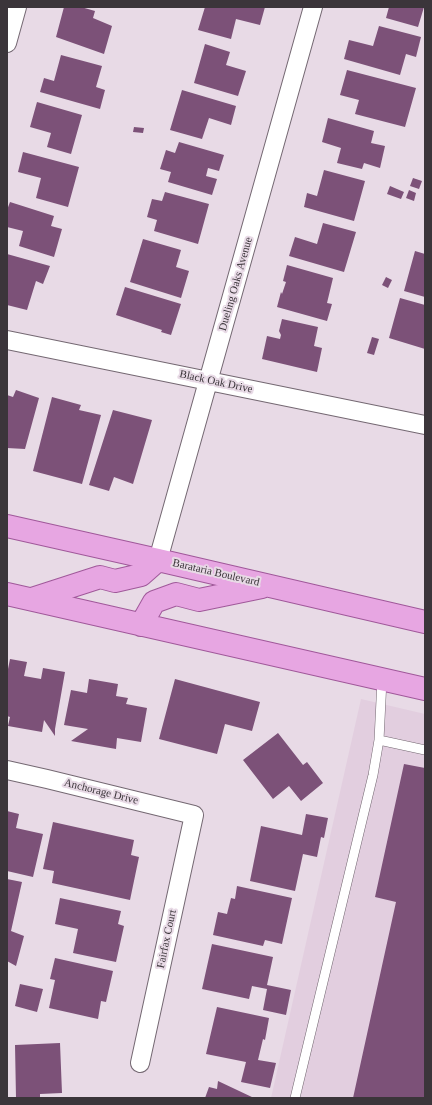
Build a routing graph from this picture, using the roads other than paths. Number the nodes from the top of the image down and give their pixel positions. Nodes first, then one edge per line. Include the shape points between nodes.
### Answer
1 (17, 7) edge
2 (313, 7) edge
3 (7, 44) edge
4 (7, 340) edge
5 (209, 380) junction
6 (425, 425) edge
7 (7, 526) edge
8 (158, 560) junction
9 (269, 586) junction
10 (7, 594) edge
11 (31, 600) junction
12 (425, 622) edge
13 (141, 625) junction
14 (382, 680) junction
15 (425, 690) edge
16 (379, 740) junction
17 (425, 750) edge
18 (7, 770) edge
19 (194, 815) joint
20 (140, 1063) dead end
21 (295, 1098) edge

1 - 3 street
2 - 5 street, Dueling Oaks Avenue
4 - 5 street, Black Oak Drive
5 - 6 street, Black Oak Drive
5 - 8 street, Dueling Oaks Avenue
7 - 8 main road, Barataria Boulevard
8 - 9 main road, Barataria Boulevard
8 - 11 main road via 141,575 115,581 100,577
9 - 12 main road, Barataria Boulevard
9 - 13 main road via 199,600 176,594 154,602
10 - 11 main road
11 - 13 main road
13 - 14 main road
14 - 15 main road
14 - 16 lane
16 - 17 lane
16 - 21 lane via 371,783
18 - 19 street, Anchorage Drive
19 - 20 street, Fairfax Court

